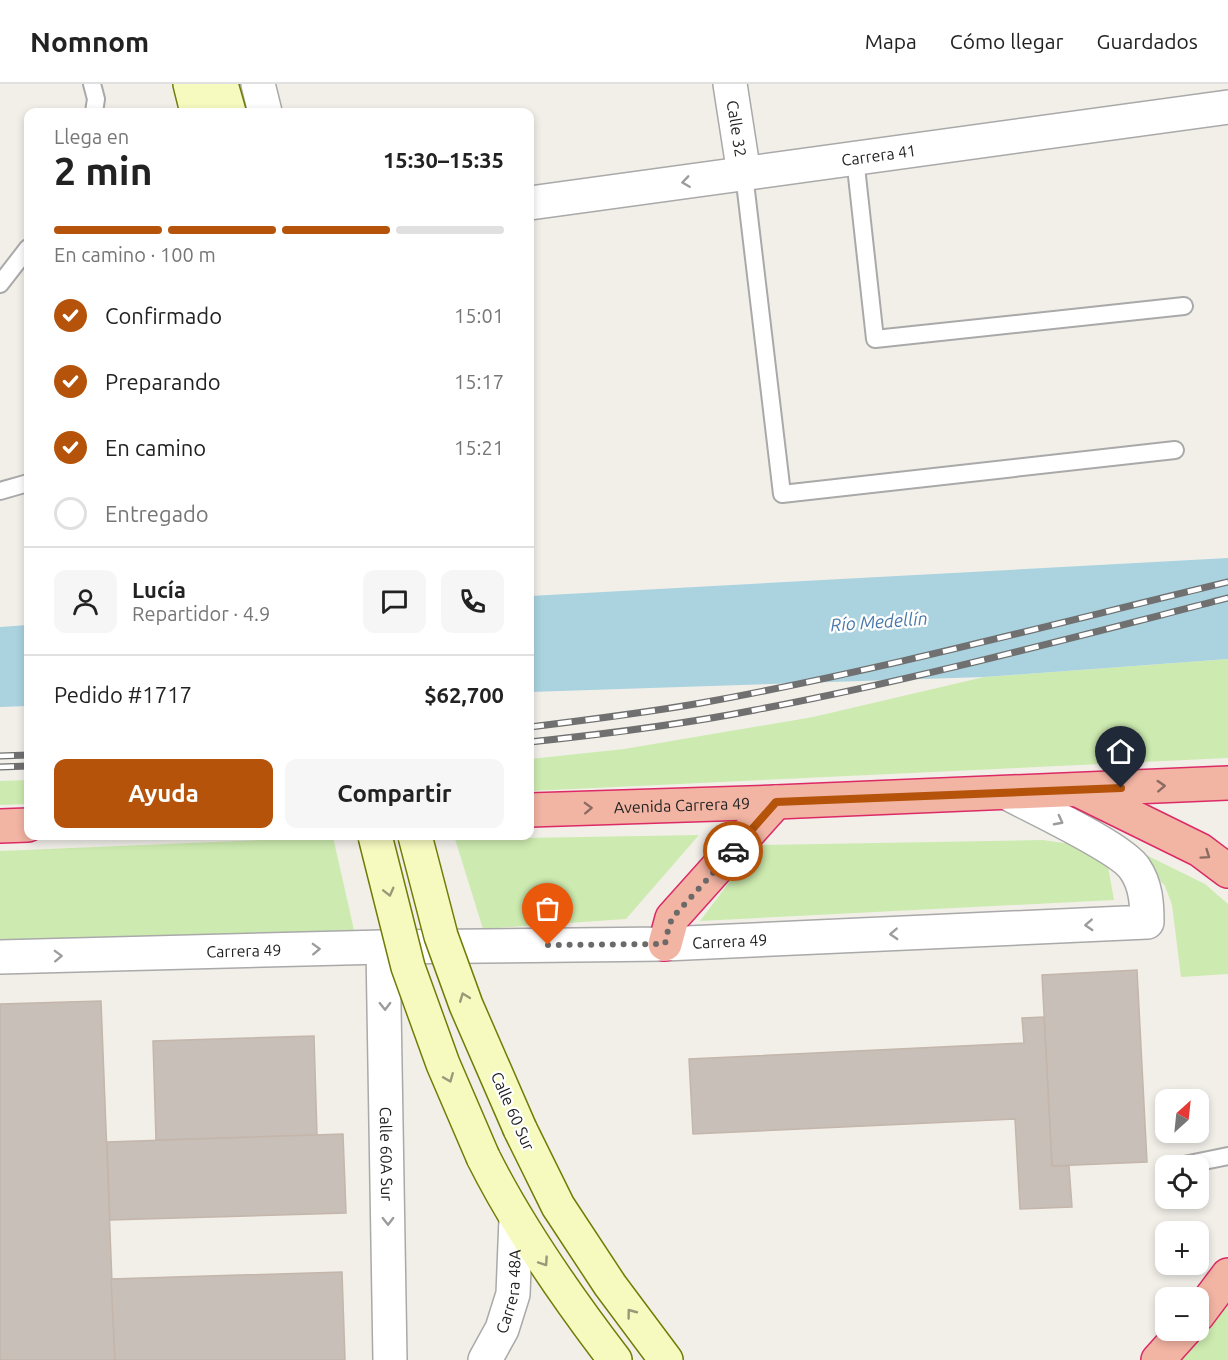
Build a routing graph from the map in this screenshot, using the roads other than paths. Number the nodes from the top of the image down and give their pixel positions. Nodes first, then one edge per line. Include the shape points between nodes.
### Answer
1 (92, 84) edge
2 (190, 84) edge
3 (221, 84) edge
4 (258, 84) edge
5 (730, 84) edge
6 (1228, 107) edge
7 (95, 108) edge
8 (196, 108) edge
9 (227, 108) edge
10 (264, 108) edge
11 (855, 159) junction
12 (744, 174) junction
13 (534, 202) edge
14 (24, 253) edge
15 (0, 284) edge
16 (1184, 306) dead end
17 (1175, 450) dead end
18 (24, 484) edge
19 (0, 491) edge
20 (1228, 783) edge
21 (1079, 790) junction
22 (1007, 793) junction
23 (776, 802) junction
24 (534, 810) edge
25 (24, 825) edge
26 (0, 826) edge
27 (376, 840) edge
28 (416, 840) edge
29 (1228, 871) edge
30 (665, 944) junction
31 (383, 947) junction
32 (0, 957) edge
33 (1228, 1156) edge
34 (1209, 1160) edge
35 (516, 1219) junction
36 (1228, 1275) edge
37 (1209, 1300) edge
38 (1175, 1341) edge
39 (390, 1360) edge
40 (485, 1360) edge
41 (615, 1360) edge
42 (666, 1360) edge
43 (1158, 1360) edge

1 - 7 lane
2 - 8 main road
3 - 9 main road
4 - 10 street
5 - 12 street, Calle 32
6 - 11 street, Carrera 41
11 - 12 street, Carrera 41
11 - 16 lane via 875,339
12 -> 13 street, Carrera 41
12 - 17 lane via 782,494
14 - 15 lane
18 - 19 lane
21 -> 20 highway, Avenida Carrera 49
21 - 22 highway, Avenida Carrera 49
21 -> 29 highway via 1200,850
22 - 23 highway, Avenida Carrera 49
22 -> 30 street, Carrera 49 via 1114,851 1134,866 1143,883 1147,922
24 -> 23 highway, Avenida Carrera 49
23 - 30 highway via 672,918
25 - 26 highway
27 -> 35 main road, bridge via 408,967 443,1064 483,1157
42 -> 28 main road, Calle 60 Sur, bridge via 558,1206 519,1129 441,936
30 - 31 street, Carrera 49
32 -> 31 street, Carrera 49
31 -> 39 street, Calle 60A Sur
33 - 34 lane
35 - 40 street, Carrera 48A via 513,1294 502,1329
35 -> 41 main road
36 - 37 highway
38 - 43 highway

